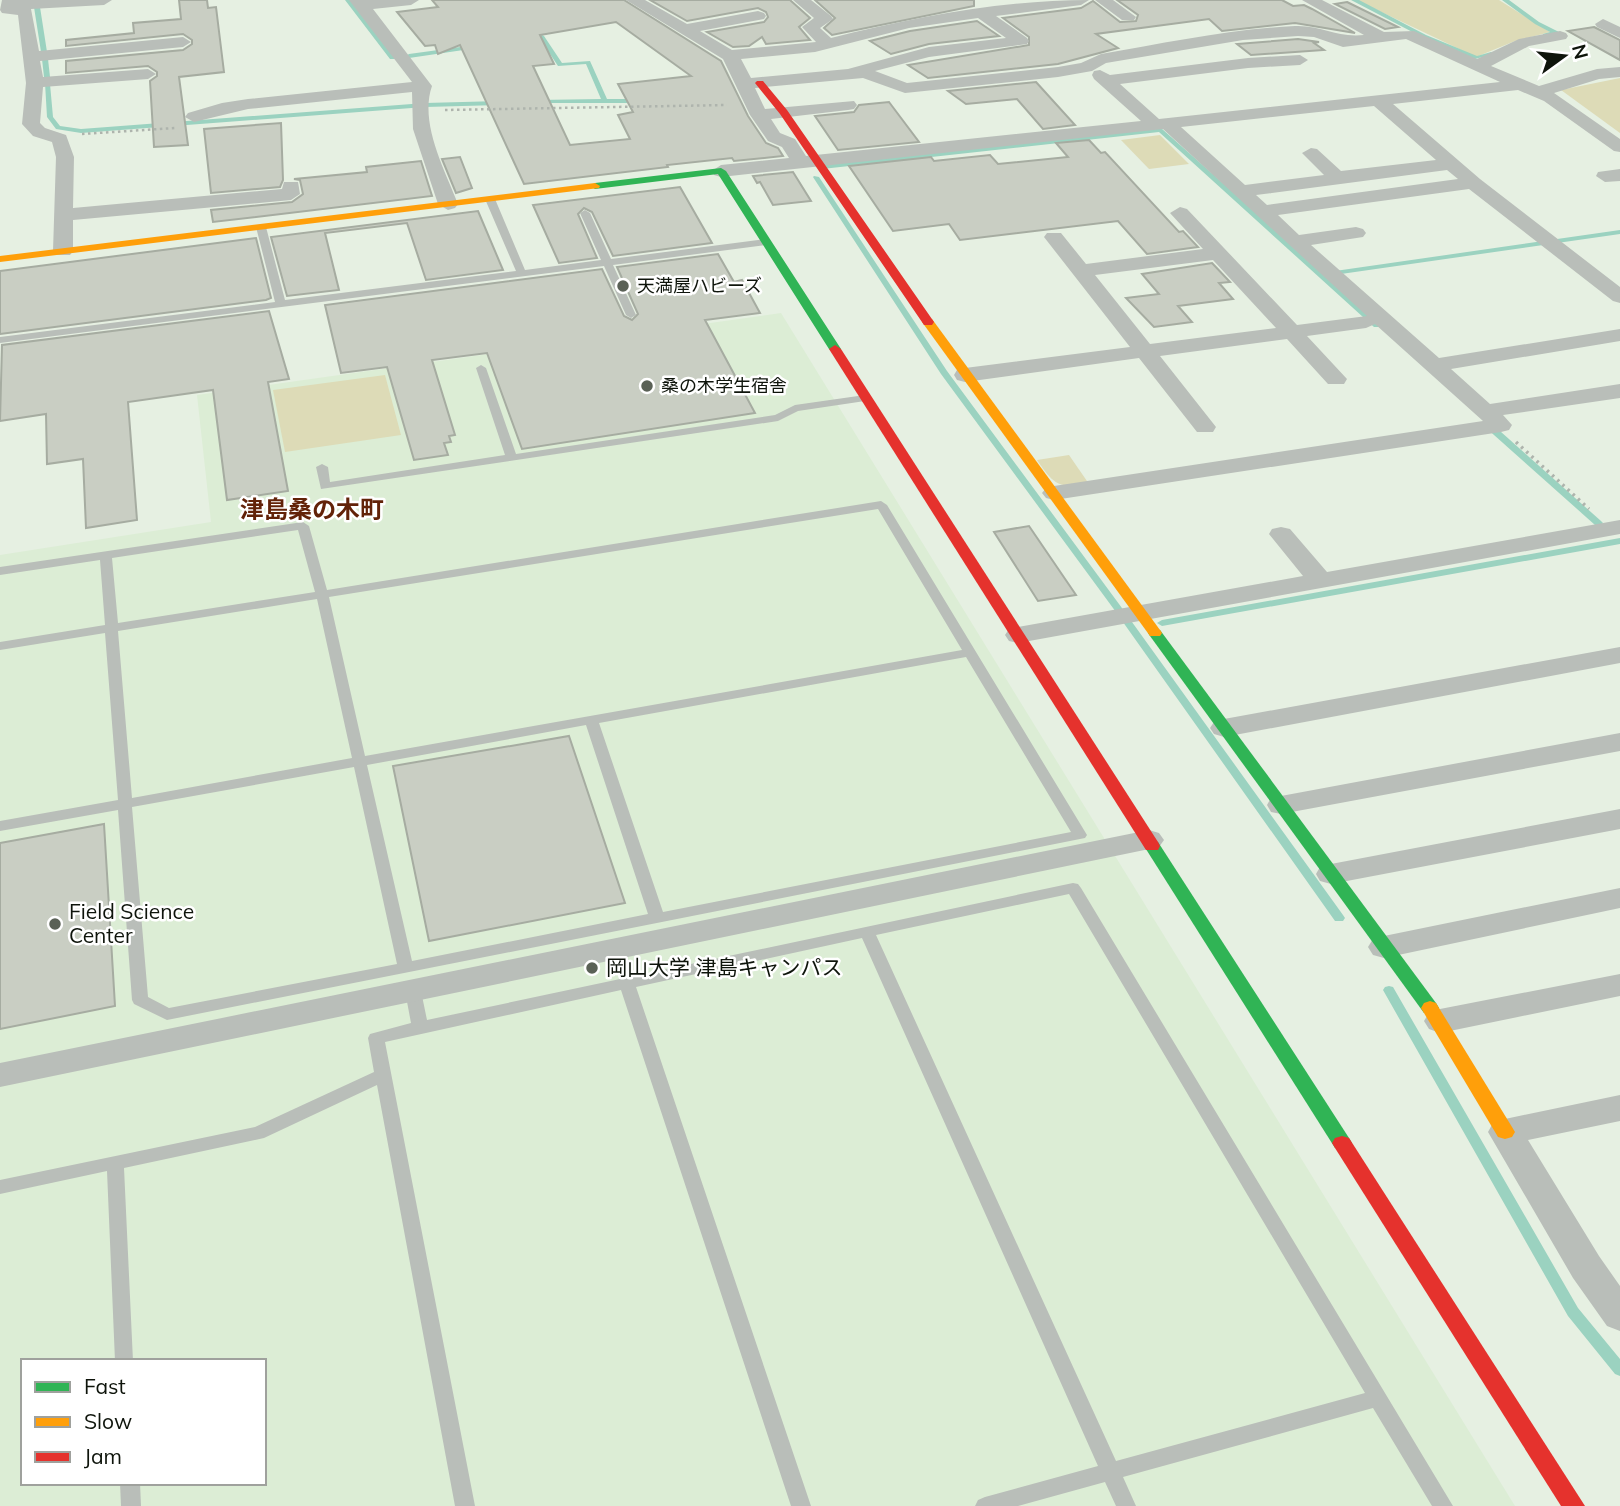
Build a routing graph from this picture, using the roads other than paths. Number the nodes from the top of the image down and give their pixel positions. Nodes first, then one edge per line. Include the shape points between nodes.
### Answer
1 (104, 0) edge
2 (411, 0) edge
3 (634, 0) edge
4 (801, 0) edge
5 (1080, 0) edge
6 (1103, 0) edge
7 (1310, 0) edge
8 (360, 3) edge
9 (7, 6) edge
10 (981, 13) junction
11 (758, 16) dead end
12 (1128, 17) dead end
13 (1603, 24) dead end
14 (686, 29) junction
15 (1620, 33) edge
16 (1560, 36) dead end
17 (1381, 37) junction
18 (183, 42) dead end
19 (828, 44) junction
20 (729, 55) junction
21 (32, 57) junction
22 (1300, 60) dead end
23 (1479, 65) junction
24 (1086, 66) junction
25 (1620, 72) edge
26 (148, 74) dead end
27 (849, 74) junction
28 (992, 80) junction
29 (1109, 80) junction
30 (34, 83) junction
31 (752, 83) junction
32 (1520, 85) junction
33 (1538, 92) junction
34 (1007, 96) dead end
35 (421, 99) junction
36 (1378, 100) junction
37 (848, 105) dead end
38 (784, 112) junction
39 (758, 115) junction
40 (194, 117) dead end
41 (1161, 124) junction
42 (1620, 146) edge
43 (1311, 153) dead end
44 (1451, 163) junction
45 (816, 164) junction
46 (721, 171) junction
47 (1337, 177) junction
48 (1474, 183) junction
49 (290, 186) dead end
50 (1241, 191) junction
51 (490, 199) junction
52 (447, 204) junction
53 (1262, 211) junction
54 (585, 213) dead end
55 (1180, 213) dead end
56 (64, 215) junction
57 (261, 227) junction
58 (1356, 233) dead end
59 (1054, 237) dead end
60 (1295, 241) junction
61 (766, 242) junction
62 (63, 251) junction
63 (1218, 253) junction
64 (0, 259) edge
65 (607, 261) junction
66 (1080, 271) junction
67 (521, 272) junction
68 (1620, 297) edge
69 (281, 303) junction
70 (631, 314) dead end
71 (1366, 322) dead end
72 (1292, 332) junction
73 (1620, 335) edge
74 (0, 340) edge
75 (1144, 352) junction
76 (1436, 365) junction
77 (481, 369) dead end
78 (965, 375) junction
79 (1336, 379) dead end
80 (1620, 391) edge
81 (865, 398) junction
82 (1492, 422) junction
83 (1205, 427) dead end
84 (512, 458) junction
85 (322, 467) dead end
86 (1054, 493) junction
87 (1615, 528) edge
88 (1281, 534) dead end
89 (106, 556) junction
90 (0, 571) edge
91 (1320, 580) junction
92 (322, 595) junction
93 (1127, 615) junction
94 (111, 629) junction
95 (1018, 635) junction
96 (0, 646) edge
97 (971, 652) junction
98 (1620, 655) edge
99 (591, 722) junction
100 (1224, 728) junction
101 (1620, 742) edge
102 (360, 763) junction
103 (124, 805) junction
104 (1281, 805) junction
105 (1620, 820) edge
106 (0, 827) edge
107 (1149, 840) junction
108 (1331, 874) junction
109 (1620, 898) edge
110 (657, 918) junction
111 (866, 931) junction
112 (1384, 947) junction
113 (409, 979) junction
114 (627, 985) junction
115 (1620, 985) edge
116 (1440, 1021) junction
117 (420, 1027) junction
118 (0, 1075) edge
119 (383, 1075) junction
120 (1620, 1108) edge
121 (1505, 1132) junction
122 (115, 1163) junction
123 (0, 1187) edge
124 (1620, 1315) edge
125 (124, 1359) edge
126 (1378, 1398) junction
127 (1111, 1471) junction
128 (130, 1485) edge
129 (131, 1506) edge
130 (465, 1506) edge
131 (801, 1506) edge
132 (985, 1506) edge
133 (1126, 1506) edge
134 (1443, 1506) edge
135 (1574, 1506) edge

1 - 9 street
2 - 8 street
3 - 14 street
4 - 19 street via 825,19 810,27
5 - 10 street
6 - 12 street
7 - 17 street
8 - 35 street
9 - 21 street via 25,10
10 - 19 street via 909,23
10 - 27 street via 1021,41 929,52
11 - 14 street
13 - 15 street
14 - 20 street
16 - 23 street via 1525,43
17 - 23 street via 1408,34
17 - 24 street via 1343,42 1306,31 1243,35 1101,59
18 - 21 street
19 - 20 street
20 - 31 street
21 - 30 street
22 - 29 street
23 - 32 street
24 - 28 street
24 - 29 street
25 - 33 street via 1597,74
26 - 30 street
27 - 28 street via 864,73 905,88
27 - 31 street
28 - 34 street
29 - 41 street
30 - 56 street via 31,124 60,139 65,157
31 - 38 street
31 - 39 street
32 - 33 street
32 - 36 street
33 - 42 street
35 - 40 street via 246,96
35 - 52 street via 422,129
36 - 41 street
36 - 44 street
37 - 38 street
38 - 39 street
38 - 45 street
39 - 45 street via 774,137
41 - 45 street
41 - 50 street
43 - 47 street
44 - 47 street
44 - 48 street
45 - 46 street
45 - 78 street
46 - 51 street
46 - 61 street
47 - 50 street
48 - 53 street
48 - 68 street
49 - 56 street via 291,194 194,199
50 - 53 street
51 - 52 street
51 - 67 lane
52 - 57 street
53 - 60 street
54 - 65 lane
55 - 63 street
56 - 62 street
57 - 62 street
57 - 69 lane
58 - 60 street
59 - 66 street
60 - 76 street
61 - 65 lane
61 - 81 street
62 - 64 street
63 - 66 street
63 - 72 street
65 - 67 lane
65 - 70 lane
66 - 75 street
67 - 69 lane
69 - 74 lane
71 - 72 street
72 - 75 street
72 - 79 street
73 - 76 street
75 - 78 street
75 - 83 street
76 - 82 street
77 - 84 lane
78 - 86 street
80 - 82 street
81 - 84 lane via 795,408 778,418
81 - 95 street
82 - 86 street
84 - 85 lane via 325,486
86 - 93 street
87 - 91 street
88 - 91 street
89 - 90 lane
89 - 92 lane via 303,526
89 - 94 lane
91 - 93 street
92 - 94 lane
92 - 97 lane via 881,505
92 - 102 lane
93 - 95 street
93 - 100 street
94 - 96 lane
94 - 103 lane
95 - 107 street
97 - 99 lane
97 - 110 lane via 1080,835
98 - 100 street
99 - 102 lane
99 - 110 lane
100 - 104 street
101 - 104 street
102 - 103 lane
102 - 113 lane
103 - 106 lane
103 - 113 lane via 140,1000 167,1014
104 - 108 street
105 - 108 street
107 - 113 street
107 - 135 street
108 - 112 street
109 - 112 street
110 - 113 lane
111 - 114 lane
111 - 126 lane via 1073,888
111 - 127 lane
112 - 116 street
113 - 117 lane
113 - 118 street
114 - 117 lane
114 - 131 lane
115 - 116 street
116 - 121 street
117 - 119 lane via 376,1038
119 - 122 lane via 258,1133
119 - 130 lane
120 - 121 street
121 - 124 street via 1586,1268
122 - 123 lane
122 - 125 lane
126 - 127 lane
126 - 134 lane
127 - 132 lane
127 - 133 lane
128 - 129 lane

